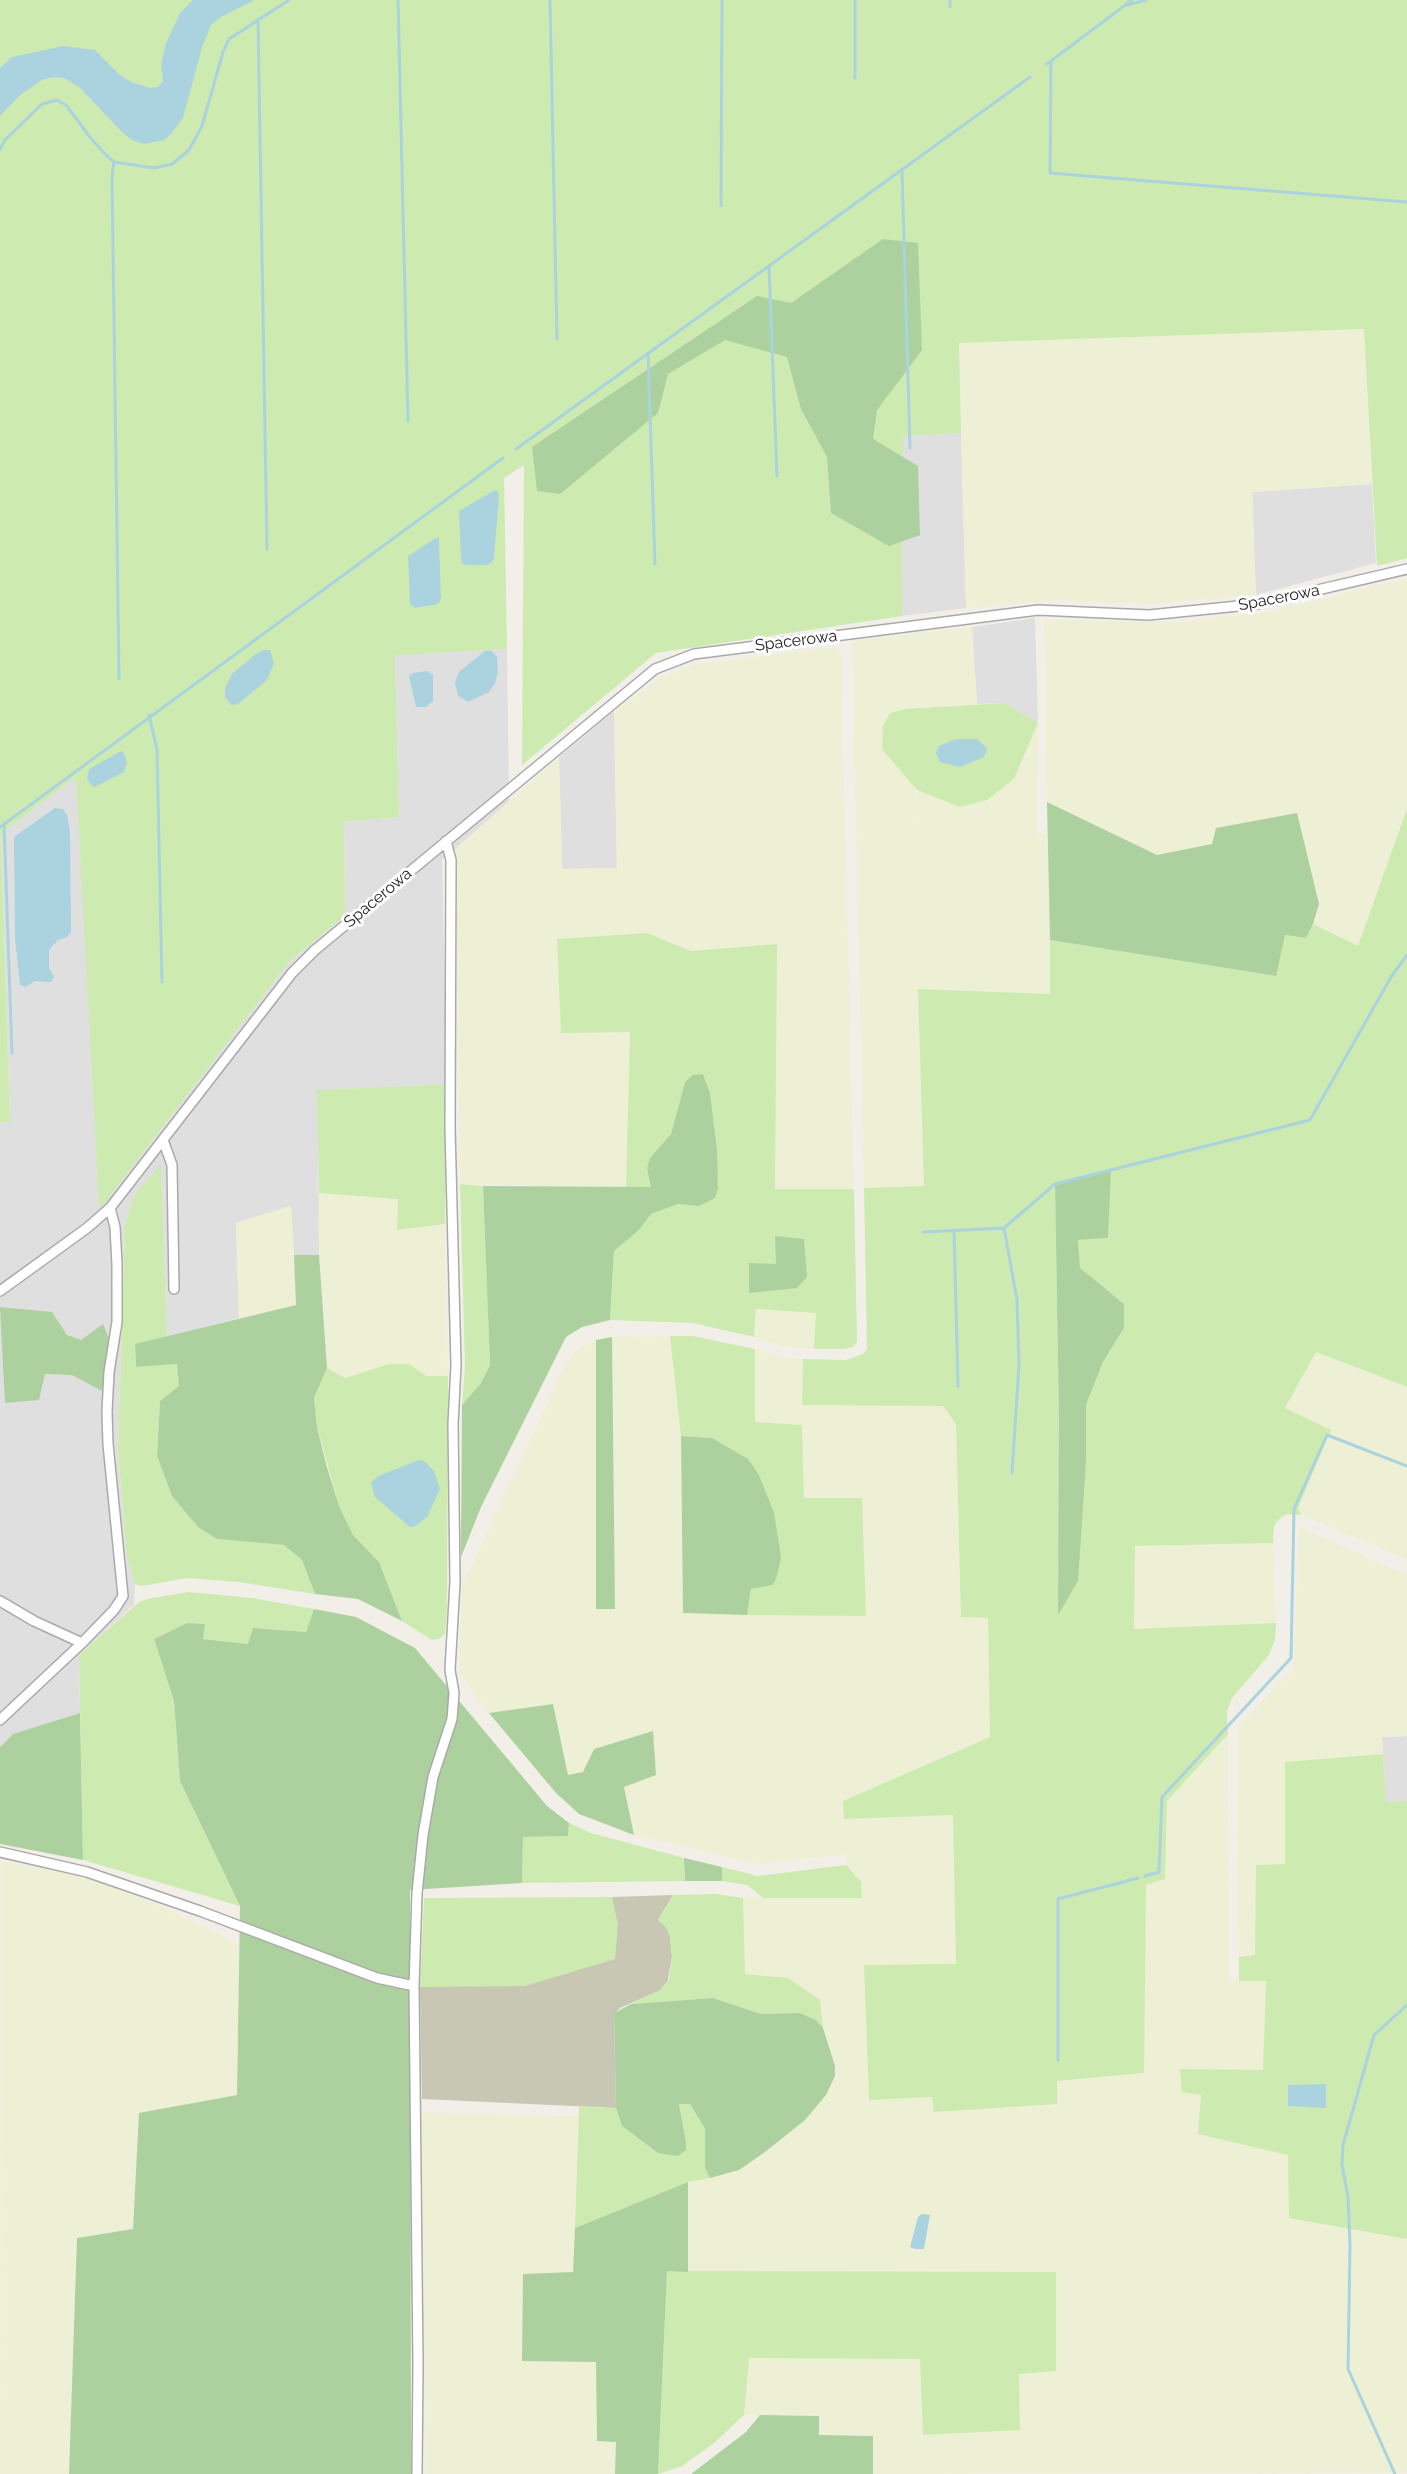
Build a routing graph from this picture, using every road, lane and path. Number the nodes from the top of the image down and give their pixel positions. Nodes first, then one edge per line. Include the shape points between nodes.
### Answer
1 (1407, 569) edge
2 (446, 841) junction
3 (163, 1140) junction
4 (110, 1208) junction
5 (174, 1289) dead end
6 (0, 1291) edge
7 (0, 1601) edge
8 (82, 1643) junction
9 (0, 1720) edge
10 (0, 1852) edge
11 (414, 1986) junction
12 (417, 2474) edge

1 - 2 street, Spacerowa via 1258,604 1201,611 1149,615 1038,610 694,654 655,669
2 - 3 street, Spacerowa via 292,973
2 - 11 street via 451,860 450,1128 456,1365 455,1582 450,1670 454,1693 452,1719 433,1777 423,1835
3 - 4 street, Spacerowa
3 - 5 street via 172,1165
4 - 6 street, Spacerowa
4 - 8 street via 115,1227 117,1322 109,1372 108,1444 123,1596
7 - 8 street
8 - 9 street
10 - 11 street via 87,1872 377,1978
11 - 12 street

